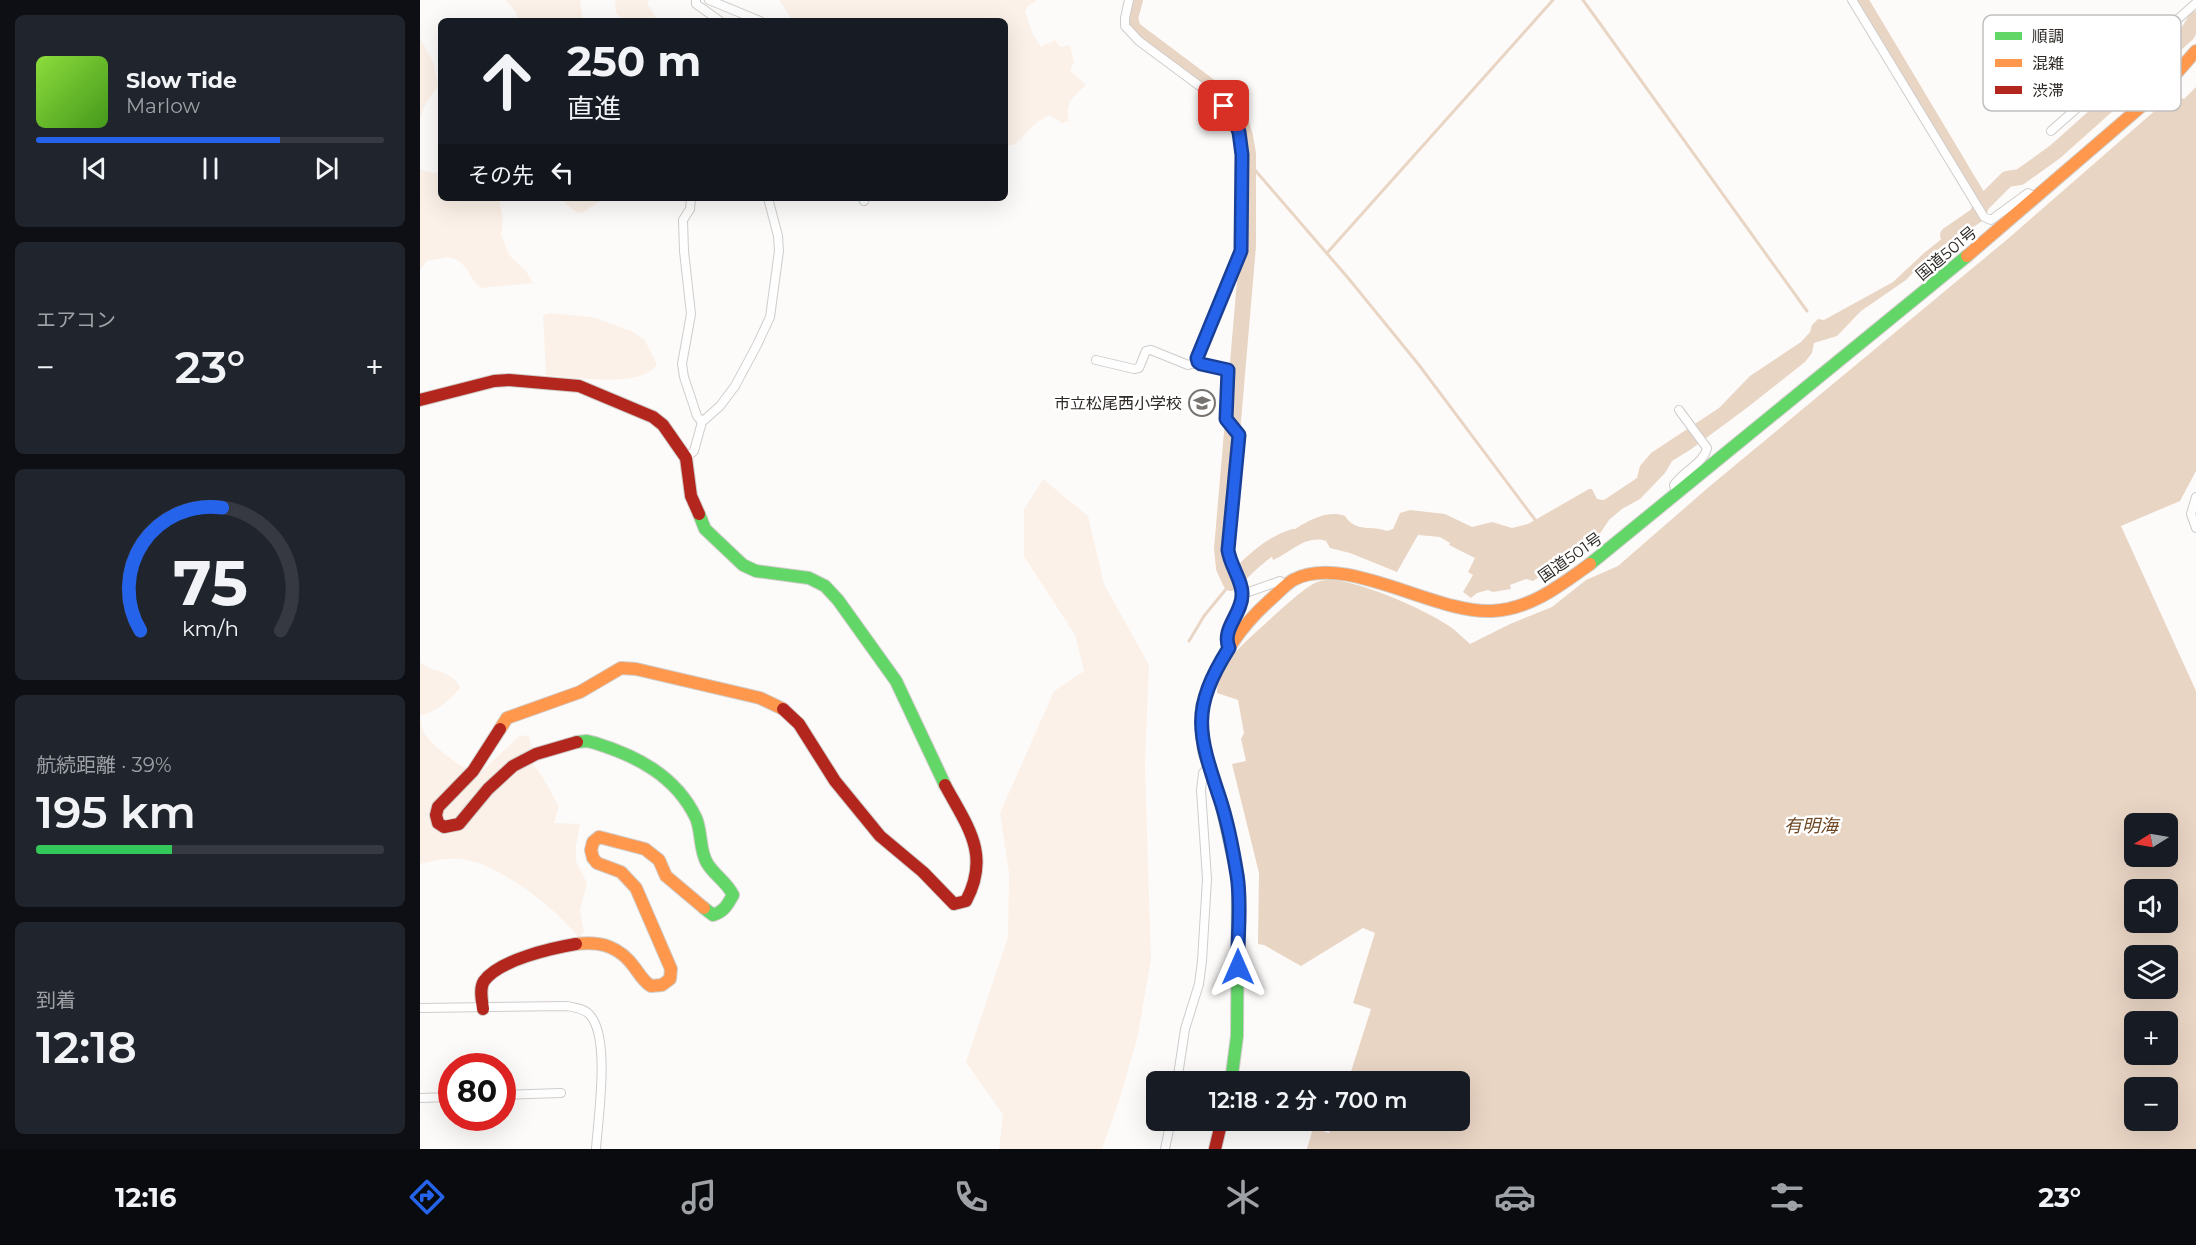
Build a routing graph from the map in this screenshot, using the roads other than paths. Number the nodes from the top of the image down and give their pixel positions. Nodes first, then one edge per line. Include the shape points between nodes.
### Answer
1 (696, 0) edge
2 (709, 0) edge
3 (1129, 0) edge
4 (1852, 0) edge
5 (2196, 3) edge
6 (2181, 16) edge
7 (716, 18) edge
8 (753, 18) edge
9 (2196, 51) edge
10 (2181, 68) edge
11 (2074, 111) edge
12 (2136, 111) edge
13 (2051, 131) dead end
14 (2037, 198) junction
15 (691, 201) edge
16 (769, 201) edge
17 (1096, 360) dead end
18 (1198, 362) junction
19 (420, 400) edge
20 (1679, 411) dead end
21 (702, 422) junction
22 (686, 458) junction
23 (1677, 494) junction
24 (2196, 496) edge
25 (2196, 528) edge
26 (1286, 585) junction
27 (1241, 590) junction
28 (1229, 648) junction
29 (1208, 767) junction
30 (420, 1008) edge
31 (483, 1009) junction
32 (1179, 1071) edge
33 (1233, 1071) edge
34 (561, 1093) dead end
35 (516, 1095) edge
36 (438, 1097) edge
37 (420, 1098) edge
38 (1169, 1131) edge
39 (1219, 1131) edge
40 (596, 1149) edge
41 (1165, 1149) edge
42 (1215, 1149) edge

1 - 7 street
2 - 8 street
3 - 18 street via 1125,27 1213,96 1232,116 1239,132 1243,172 1241,251
4 - 14 street via 1984,217 1997,217 2028,193
5 - 6 street
9 - 10 main road, 国道501号
11 - 13 street
12 - 14 main road, 国道501号
14 - 23 main road, 国道501号
15 - 21 street via 684,220 684,250 691,314 682,364
16 - 21 street via 779,251 770,317 735,387
17 - 18 street via 1134,369 1139,368 1146,351 1151,350 1188,365
18 - 27 street via 1228,370 1226,419 1239,435 1228,550
19 - 22 main road via 494,381 579,386 653,417
20 - 23 street via 1707,448 1678,477 1674,485
21 - 22 street via 693,451
22 - 31 main road via 691,496 705,529 715,540 743,566 809,578 825,586 887,666 976,846 976,885 966,901 954,904 880,836 835,781 799,724 782,708 760,698 621,668 580,692 507,718 473,771 438,807 438,823 444,827 459,825 492,784 523,760 587,741 655,769 672,786 694,816 708,865 729,885 733,895 728,906 713,915 666,876 659,860 645,849 599,837 593,842 593,858 621,872 636,888 671,969 670,979 662,986 652,987 645,984 618,950 600,943 579,942 517,959 495,972 483,982
23 - 26 main road, 国道501号 via 1568,581 1540,598 1511,608 1458,608 1336,572 1305,575
24 - 25 street via 2191,514
26 - 27 street via 1280,581
26 - 28 main road, 国道501号 via 1260,609
27 - 28 street via 1240,606 1226,636
28 - 29 main road, 国道501号 via 1215,670 1203,706 1201,735
29 - 32 street via 1203,773 1202,790 1207,879 1202,961
29 - 33 main road, 国道501号 via 1221,802 1238,879
30 - 31 street
31 - 40 street via 567,1006 591,1015 602,1055
34 - 35 street
36 - 37 street
38 - 41 street
39 - 42 main road

